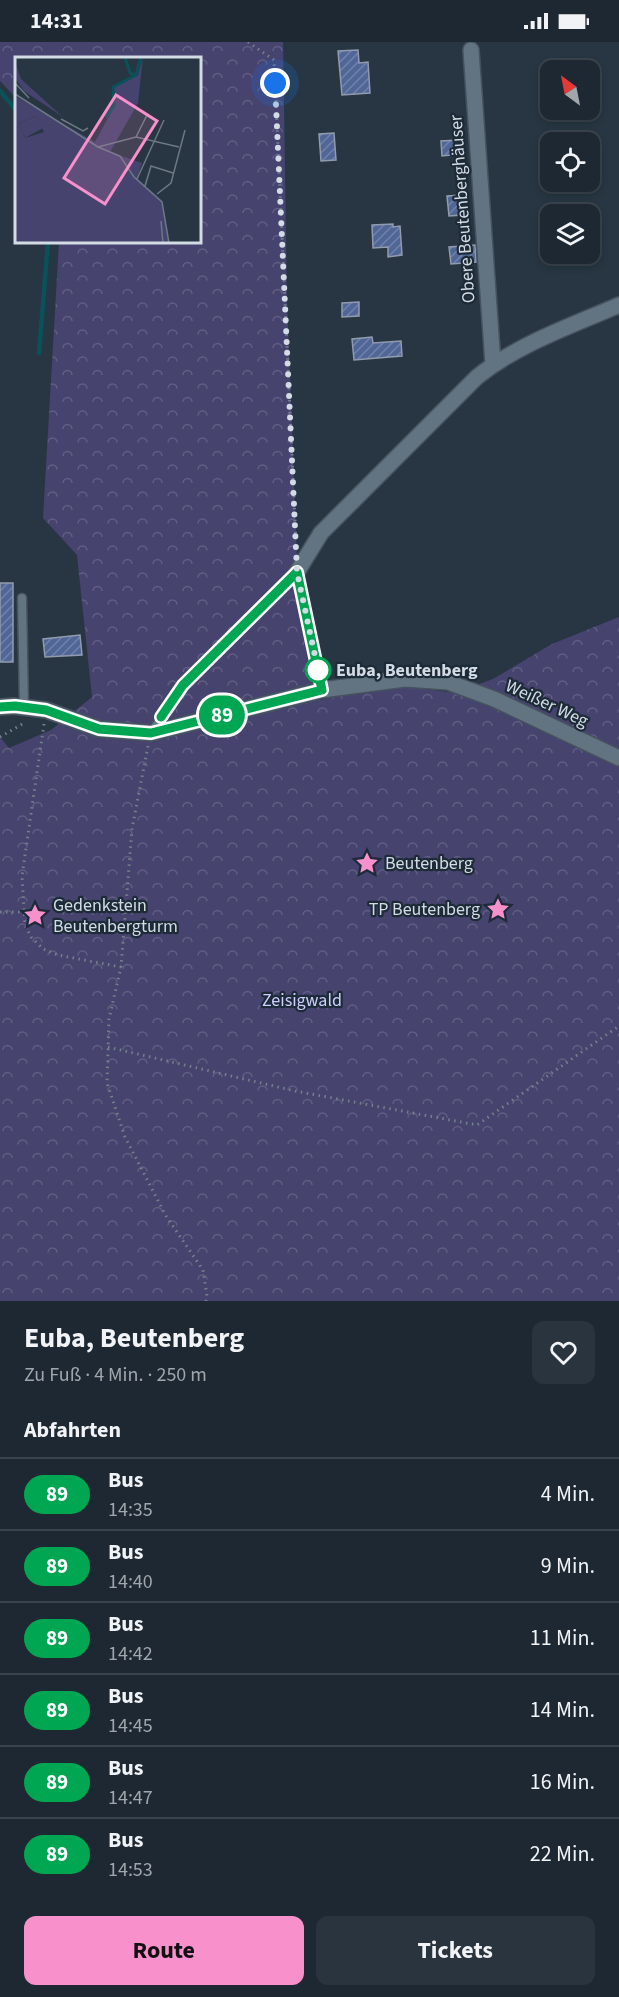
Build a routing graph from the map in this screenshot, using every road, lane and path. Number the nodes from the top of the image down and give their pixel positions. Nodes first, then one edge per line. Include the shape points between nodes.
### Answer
1 (248, 42) edge
2 (471, 50) dead end
3 (619, 305) edge
4 (493, 364) junction
5 (297, 572) junction
6 (22, 598) dead end
7 (322, 690) junction
8 (0, 707) edge
9 (24, 707) junction
10 (46, 710) junction
11 (151, 733) junction
12 (619, 758) edge
13 (0, 912) edge
14 (23, 912) junction
15 (121, 967) junction
16 (619, 1026) edge
17 (108, 1047) junction
18 (206, 1301) edge

1 - 5 path via 274,60
2 - 4 street, Obere Beutenberghäuser
3 - 4 street via 524,346
4 - 5 street via 321,533
5 - 7 lane
5 - 11 lane via 183,685
6 - 9 lane
7 - 11 street, Weißer Weg
7 - 12 street, Weißer Weg via 405,679 448,682 494,699
8 - 9 street, Weißer Weg
9 - 10 street, Weißer Weg
10 - 11 street, Weißer Weg via 99,729
10 - 14 path via 22,876
11 - 15 path via 132,829
13 - 14 path
14 - 15 path via 31,937 43,949
15 - 17 path via 109,1018
16 - 17 path via 477,1125 295,1091
17 - 18 path via 107,1083 125,1137 166,1216 203,1270

